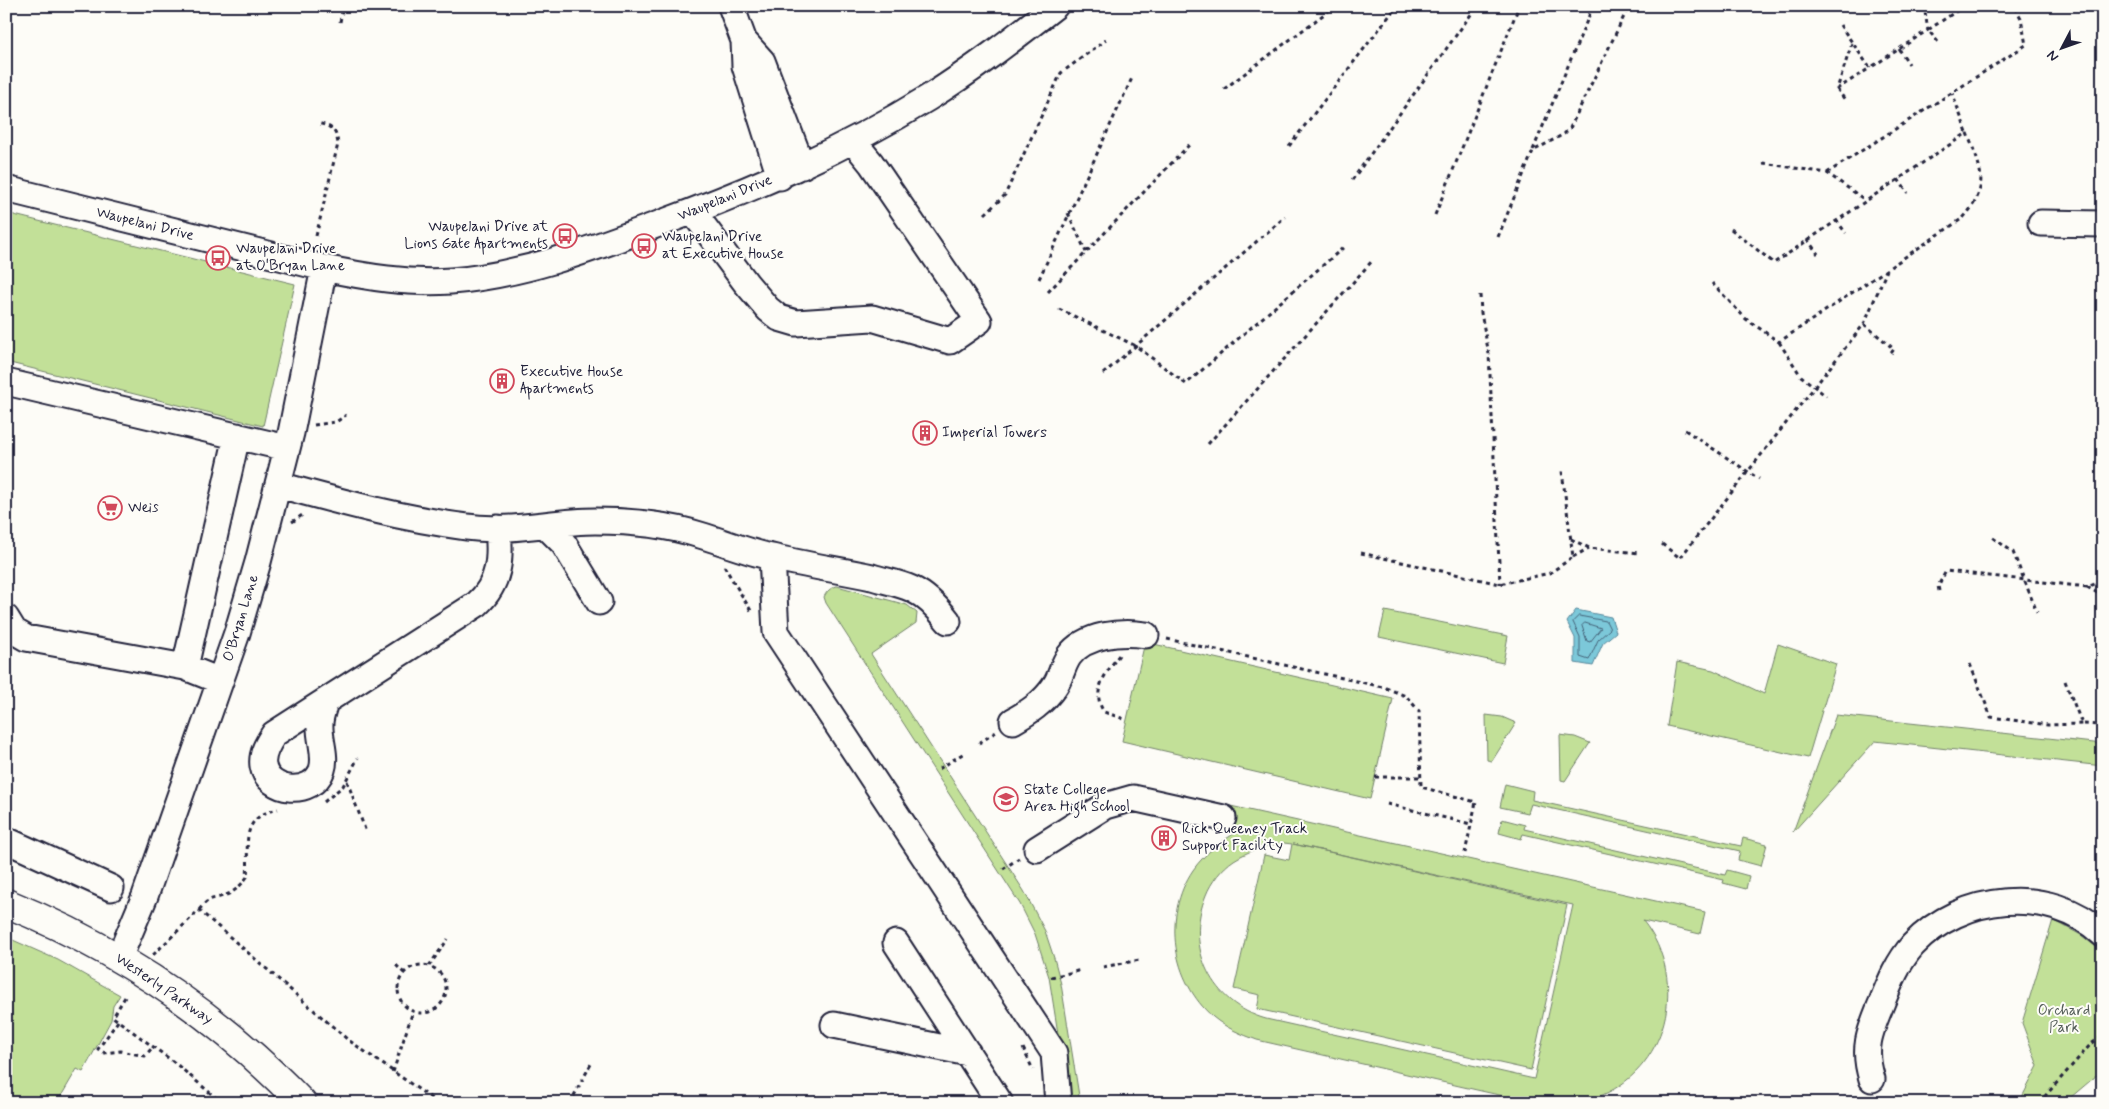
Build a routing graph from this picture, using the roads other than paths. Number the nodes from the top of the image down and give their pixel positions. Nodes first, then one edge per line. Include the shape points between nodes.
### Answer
1 (731, 6) edge
2 (1056, 6) edge
3 (744, 41) junction
4 (853, 141) junction
5 (802, 166) junction
6 (780, 177) junction
7 (6, 189) edge
8 (693, 212) junction
9 (2041, 223) dead end
10 (2103, 224) edge
11 (324, 268) junction
12 (6, 382) edge
13 (237, 436) junction
14 (287, 448) junction
15 (279, 485) junction
16 (545, 525) junction
17 (498, 528) junction
18 (772, 558) junction
19 (599, 602) dead end
20 (6, 618) edge
21 (948, 621) dead end
22 (1138, 635) road end
23 (185, 667) junction
24 (220, 681) junction
25 (325, 702) dead end
26 (1006, 726) road end
27 (1223, 818) dead end
28 (6, 840) edge
29 (1031, 851) road end
30 (111, 888) dead end
31 (6, 903) edge
32 (2103, 934) edge
33 (896, 943) dead end
34 (119, 958) junction
35 (834, 1025) dead end
36 (968, 1053) junction
37 (1872, 1079) dead end
38 (302, 1103) edge
39 (1000, 1103) edge
40 (1058, 1103) edge

1 - 3 street
2 - 4 street, Waupelani Drive via 951,84
3 - 5 street via 758,55 768,73
3 - 6 street via 745,66
4 - 5 street, Waupelani Drive
4 - 8 street via 871,162 979,321 950,341 872,318 796,323 779,318 768,309
5 - 6 street, Waupelani Drive
6 - 8 street, Waupelani Drive
7 - 11 street, Waupelani Drive
8 - 11 street, Waupelani Drive via 557,261 493,276 413,281 376,279
9 - 10 street
11 - 14 street, O'Bryan Lane
12 - 13 street
13 - 14 street
13 - 23 street
14 - 15 street, O'Bryan Lane
15 - 17 street via 395,514 469,528
15 - 24 street, O'Bryan Lane via 256,571
16 - 17 street
16 - 18 street via 594,521 661,527 699,534
16 - 19 street via 564,544
17 - 25 street via 498,572 487,596 453,622
18 - 21 street via 906,586 932,603
18 - 40 street via 776,632 1054,1053
20 - 23 street via 14,631 26,638
22 - 26 street via 1099,635 1083,643 1068,658 1046,698
23 - 24 street
24 - 34 street, O'Bryan Lane via 145,896
27 - 29 street via 1132,798 1105,806
28 - 30 street
31 - 34 main road, Westerly Parkway via 53,923
32 - 37 street via 2064,910 2021,901 1995,902 1967,909 1934,926 1913,946 1889,985 1869,1035 1866,1052
33 - 36 street
34 - 38 main road, Westerly Parkway via 175,992 218,1025
35 - 36 street
36 - 39 street

